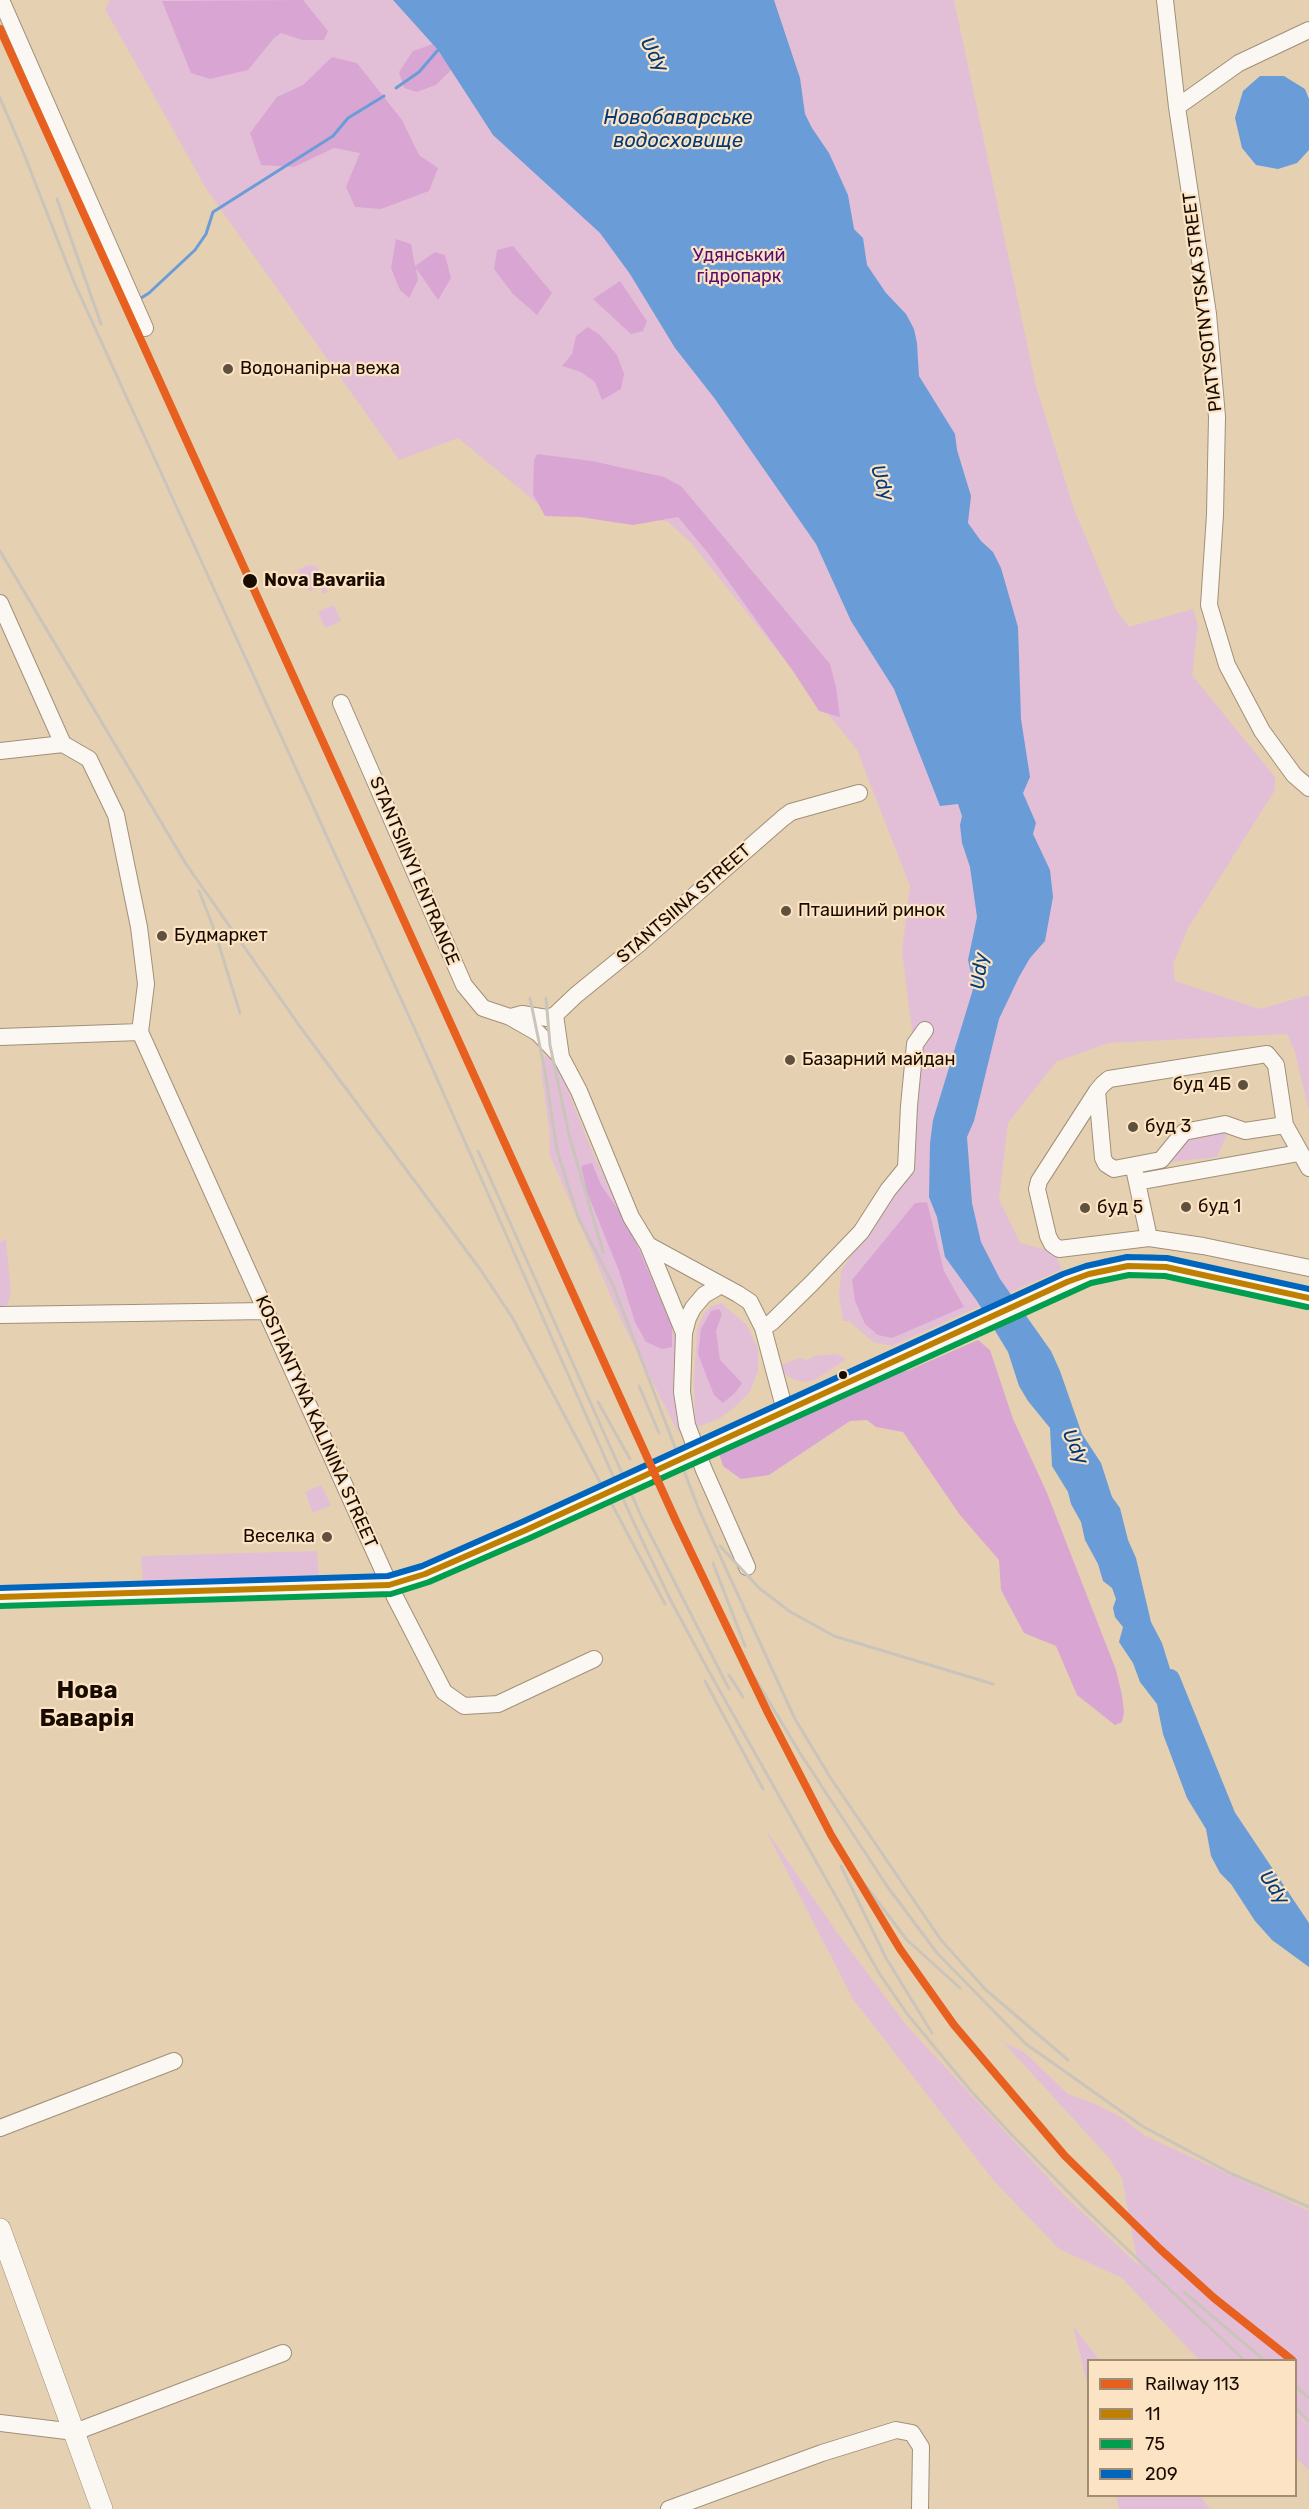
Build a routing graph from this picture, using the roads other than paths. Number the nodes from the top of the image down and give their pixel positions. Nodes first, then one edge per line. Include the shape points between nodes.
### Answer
1 (1, 0) edge
2 (1165, 0) edge
3 (1309, 30) edge
4 (1177, 107) junction
5 (145, 328) dead end
6 (0, 603) edge
7 (341, 703) dead end
8 (63, 744) junction
9 (0, 751) edge
10 (1309, 788) edge
11 (860, 793) dead end
12 (555, 1015) junction
13 (510, 1017) junction
14 (925, 1030) dead end
15 (140, 1032) junction
16 (0, 1037) edge
17 (561, 1057) junction
18 (1098, 1091) junction
19 (1285, 1125) junction
20 (1299, 1153) junction
21 (1309, 1168) edge
22 (1135, 1174) junction
23 (1149, 1238) junction
24 (648, 1245) junction
25 (1309, 1258) edge
26 (1266, 1259) junction
27 (1309, 1268) edge
28 (721, 1285) junction
29 (1309, 1299) edge
30 (266, 1311) junction
31 (0, 1315) edge
32 (763, 1328) junction
33 (684, 1333) junction
34 (785, 1411) junction
35 (747, 1567) dead end
36 (389, 1585) junction
37 (0, 1597) edge
38 (594, 1659) dead end
39 (174, 2061) dead end
40 (0, 2128) edge
41 (0, 2229) edge
42 (283, 2352) dead end
43 (0, 2422) edge
44 (75, 2432) junction
45 (102, 2509) edge
46 (669, 2509) edge
47 (920, 2509) edge

1 - 5 street
2 - 4 street, PIATYSOTNYTSKA STREET
3 - 4 street via 1232,67
4 - 10 street, PIATYSOTNYTSKA STREET via 1208,315 1217,417 1209,605 1227,665 1262,731 1294,775
6 - 8 street
7 - 13 street, STANTSIINYI ENTRANCE via 464,985 483,1008
8 - 9 street
8 - 15 street via 89,759 116,815 139,927 146,984
11 - 12 street, STANTSIINA STREET via 791,812
12 - 13 street
12 - 17 street
13 - 17 street via 538,1033
14 - 32 street via 915,1044 906,1168 868,1225
15 - 16 street
15 - 30 street, KOSTIANTYNA KALININA STREET
17 - 24 street via 631,1217
18 - 19 street via 1109,1079 1267,1054 1276,1065
18 - 22 street via 1103,1158 1114,1170
18 - 23 street via 1039,1181 1037,1189 1048,1236 1059,1249
19 - 20 street
19 - 22 street via 1245,1131 1226,1124 1185,1132 1161,1160
20 - 21 street
20 - 22 street
22 - 23 street
23 - 26 street
24 - 28 street
24 - 33 street
25 - 26 street
26 - 27 street
28 - 32 street via 750,1302
28 - 33 street via 704,1295 693,1308
29 - 34 main road via 1166,1267 1108,1269 1067,1282
30 - 31 street
30 - 36 street, KOSTIANTYNA KALININA STREET
32 - 34 street
33 - 35 street via 682,1392 687,1425
34 - 36 main road, bridge via 526,1530 425,1574
36 - 37 main road
36 - 38 street, KOSTIANTYNA KALININA STREET via 444,1692 464,1706 498,1704
39 - 40 street
41 - 44 main road
42 - 44 street
43 - 44 street
44 - 45 main road
46 - 47 street via 896,2430 912,2433 921,2448

